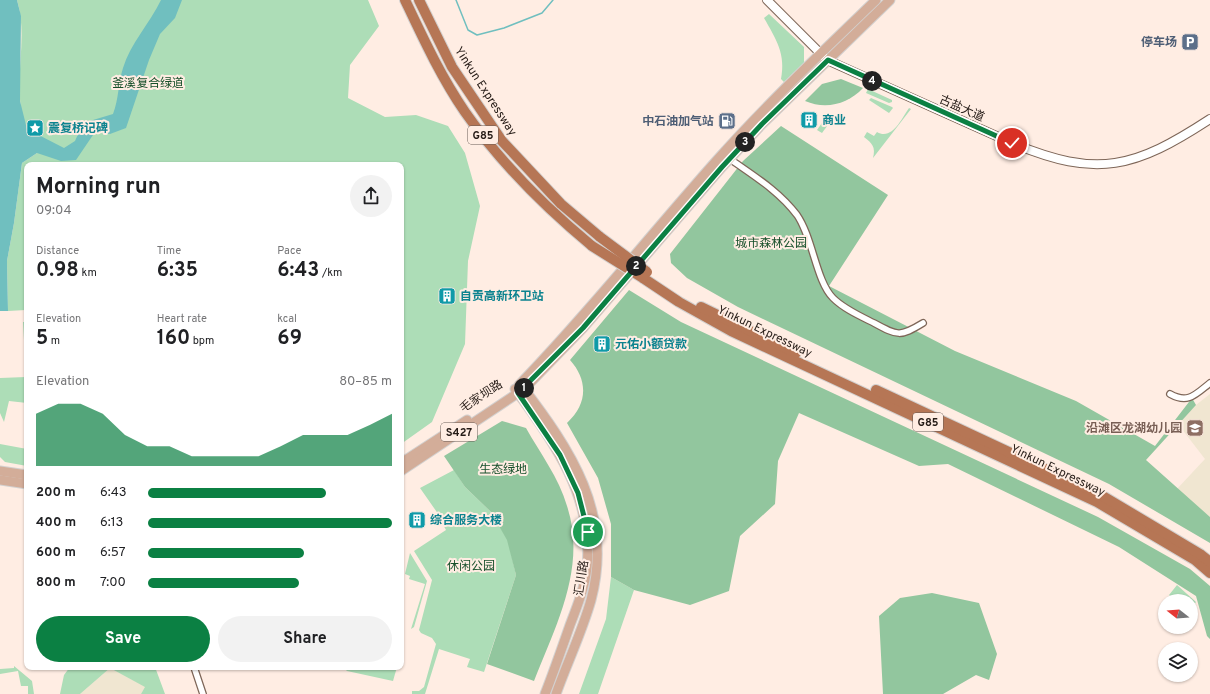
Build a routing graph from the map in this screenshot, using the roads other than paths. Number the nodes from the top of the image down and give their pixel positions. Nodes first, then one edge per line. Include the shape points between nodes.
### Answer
1 (405, 0) edge
2 (419, 0) edge
3 (767, 0) edge
4 (876, 0) edge
5 (890, 0) edge
6 (820, 53) junction
7 (828, 60) junction
8 (1210, 119) edge
9 (730, 159) junction
10 (645, 275) junction
11 (923, 323) dead end
12 (1210, 383) edge
13 (519, 388) junction
14 (1170, 394) dead end
15 (404, 461) edge
16 (404, 469) edge
17 (0, 472) edge
18 (24, 475) edge
19 (0, 480) edge
20 (24, 484) edge
21 (1210, 562) edge
22 (1210, 573) edge
23 (195, 670) edge
24 (203, 694) edge
25 (545, 694) edge
26 (556, 694) edge

1 - 10 highway, Yinkun Expressway / G85, bridge via 432,57 466,112 495,150 531,191 592,246
2 - 10 highway, Yinkun Expressway / G85, bridge via 452,66 502,140 561,204
3 - 6 street, 古盐大道
4 - 6 main road, S427
5 - 7 main road, S427
6 - 7 street, 古盐大道
6 - 13 main road, S427 via 718,160
7 - 8 street, 古盐大道 via 1039,155 1069,163 1101,165 1132,161 1171,143
7 - 9 main road, S427
9 - 11 street via 772,189 790,206 806,229 824,285 831,297 899,334 906,333
9 - 13 main road, S427 via 583,328
10 - 21 highway, Yinkun Expressway / G85 via 674,294 753,333 1101,495
10 - 22 highway, Yinkun Expressway / G85 via 679,302 731,331 1097,502 1195,560
12 - 14 street via 1192,397 1185,399 1178,399
13 - 15 main road, 毛家坝路 / S427
13 - 16 main road, 毛家坝路 / S427
13 - 25 main road, 汇川路 via 560,455 578,493 588,532 587,568 581,597
13 - 26 main road, 汇川路 via 568,453 587,491 596,531 597,567 590,600
17 - 18 main road
19 - 20 main road
23 - 24 street

